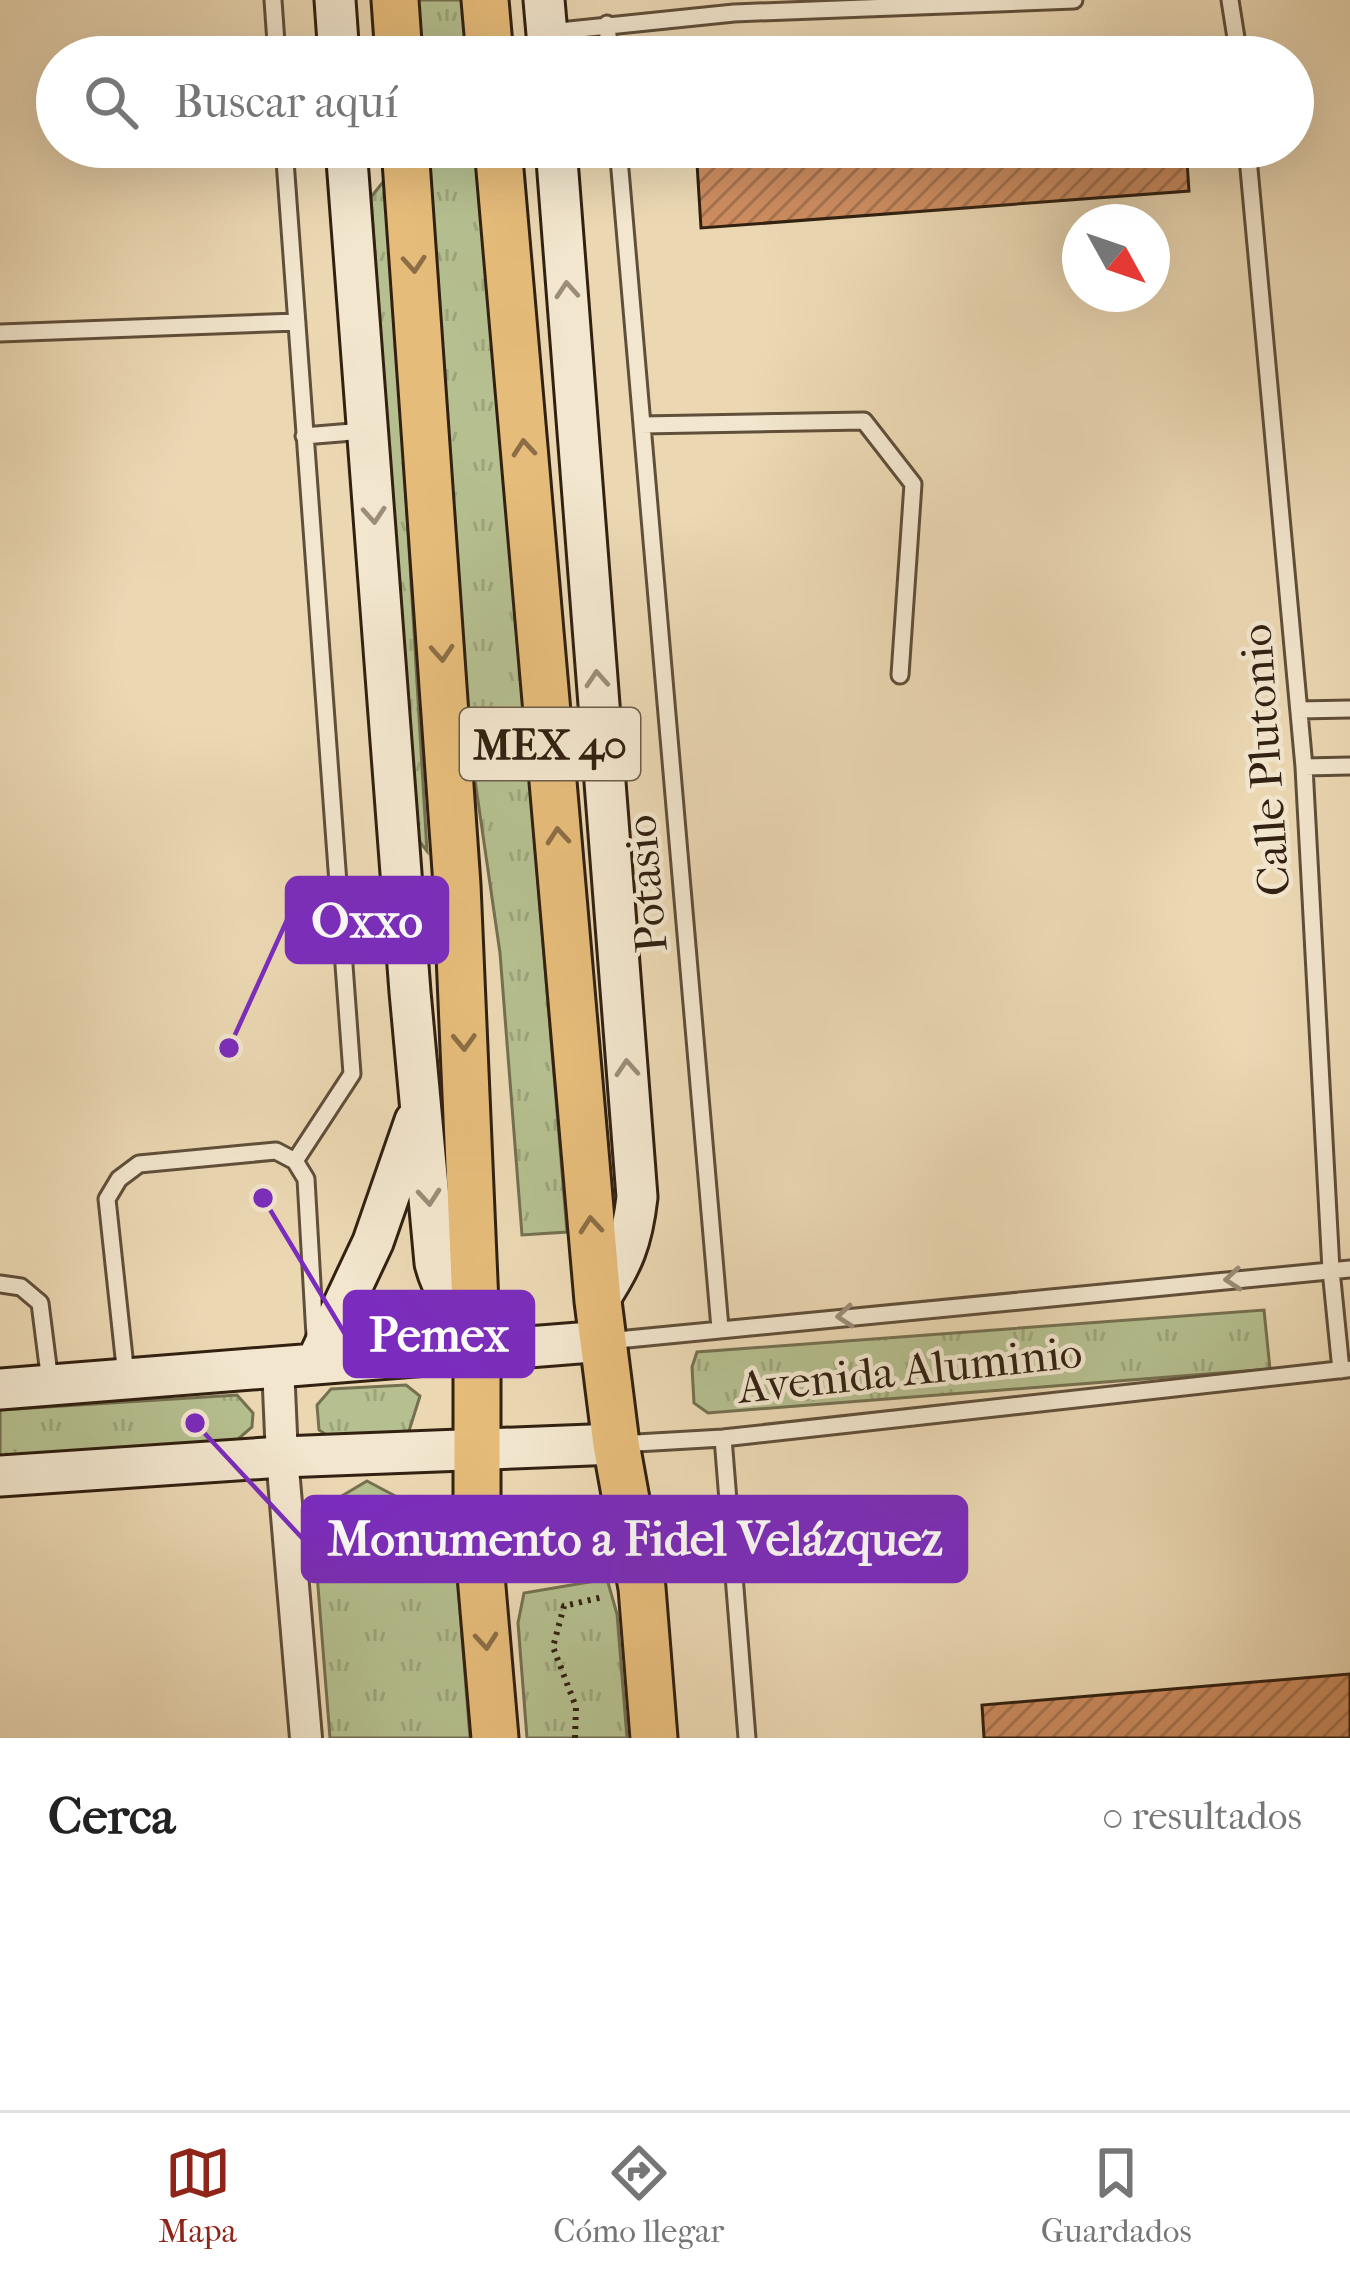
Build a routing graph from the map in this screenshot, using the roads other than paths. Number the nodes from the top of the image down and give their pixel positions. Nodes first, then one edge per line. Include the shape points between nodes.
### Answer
1 (273, 0) edge
2 (335, 0) edge
3 (394, 0) edge
4 (485, 0) edge
5 (1074, 0) edge
6 (1230, 0) edge
7 (607, 24) junction
8 (547, 30) edge
9 (276, 36) edge
10 (338, 36) edge
11 (397, 36) edge
12 (488, 36) edge
13 (608, 36) edge
14 (1236, 36) edge
15 (286, 168) edge
16 (348, 168) edge
17 (407, 168) edge
18 (500, 168) edge
19 (558, 168) edge
20 (620, 168) edge
21 (1249, 168) edge
22 (298, 322) junction
23 (0, 333) edge
24 (641, 424) junction
25 (367, 431) junction
26 (304, 436) junction
27 (900, 675) dead end
28 (1350, 709) edge
29 (1299, 710) junction
30 (1350, 766) edge
31 (1304, 767) junction
32 (420, 1105) junction
33 (295, 1161) junction
34 (1350, 1269) edge
35 (1331, 1270) junction
36 (0, 1284) edge
37 (601, 1321) junction
38 (720, 1328) junction
39 (476, 1336) junction
40 (297, 1365) junction
41 (1345, 1369) edge
42 (127, 1378) junction
43 (50, 1384) junction
44 (0, 1389) edge
45 (723, 1438) junction
46 (616, 1444) junction
47 (479, 1451) junction
48 (282, 1456) junction
49 (0, 1476) edge
50 (306, 1738) edge
51 (495, 1738) edge
52 (654, 1738) edge
53 (747, 1738) edge

1 - 9 lane
2 - 10 street
3 - 11 main road
4 - 12 main road
5 - 7 lane
6 - 14 lane
7 - 8 lane
7 - 13 lane
15 - 22 lane
16 - 25 street
17 -> 39 main road, MEX 40 via 450,763
37 -> 18 main road, MEX 40
37 -> 19 street via 632,1240 638,1197
20 - 24 lane, Potasio
21 - 29 lane, Calle Plutonio
22 - 23 lane
22 - 26 lane
24 - 27 lane via 864,421 913,484
24 - 38 lane, Potasio
25 - 26 lane
25 -> 32 street
26 - 33 lane via 352,1074
28 - 29 lane
29 - 31 lane, Calle Plutonio
30 - 31 lane
31 - 35 lane, Calle Plutonio
32 -> 39 street via 440,1284
32 - 40 street via 373,1242
33 - 40 lane via 306,1179
33 - 42 lane via 277,1151 139,1164 119,1179 106,1199
34 - 35 lane, Avenida Aluminio
35 -> 38 lane, Avenida Aluminio
35 - 41 lane, Calle Plutonio
36 - 43 lane via 21,1287 40,1304
37 - 38 lane, Avenida Aluminio
37 - 39 street
37 - 46 main road, MEX 40
39 - 40 street
39 - 47 main road, MEX 40
40 - 42 street
40 - 48 street
41 - 45 lane, Avenida Aluminio
42 - 43 street
43 - 44 street
45 - 46 lane, Avenida Aluminio
45 - 53 lane
46 - 47 street, Avenida Aluminio
46 - 52 main road, MEX 40 via 642,1588
47 - 48 street, Avenida Aluminio
47 -> 51 main road, MEX 40 via 477,1529
48 - 49 street, Avenida Aluminio
48 - 50 street

